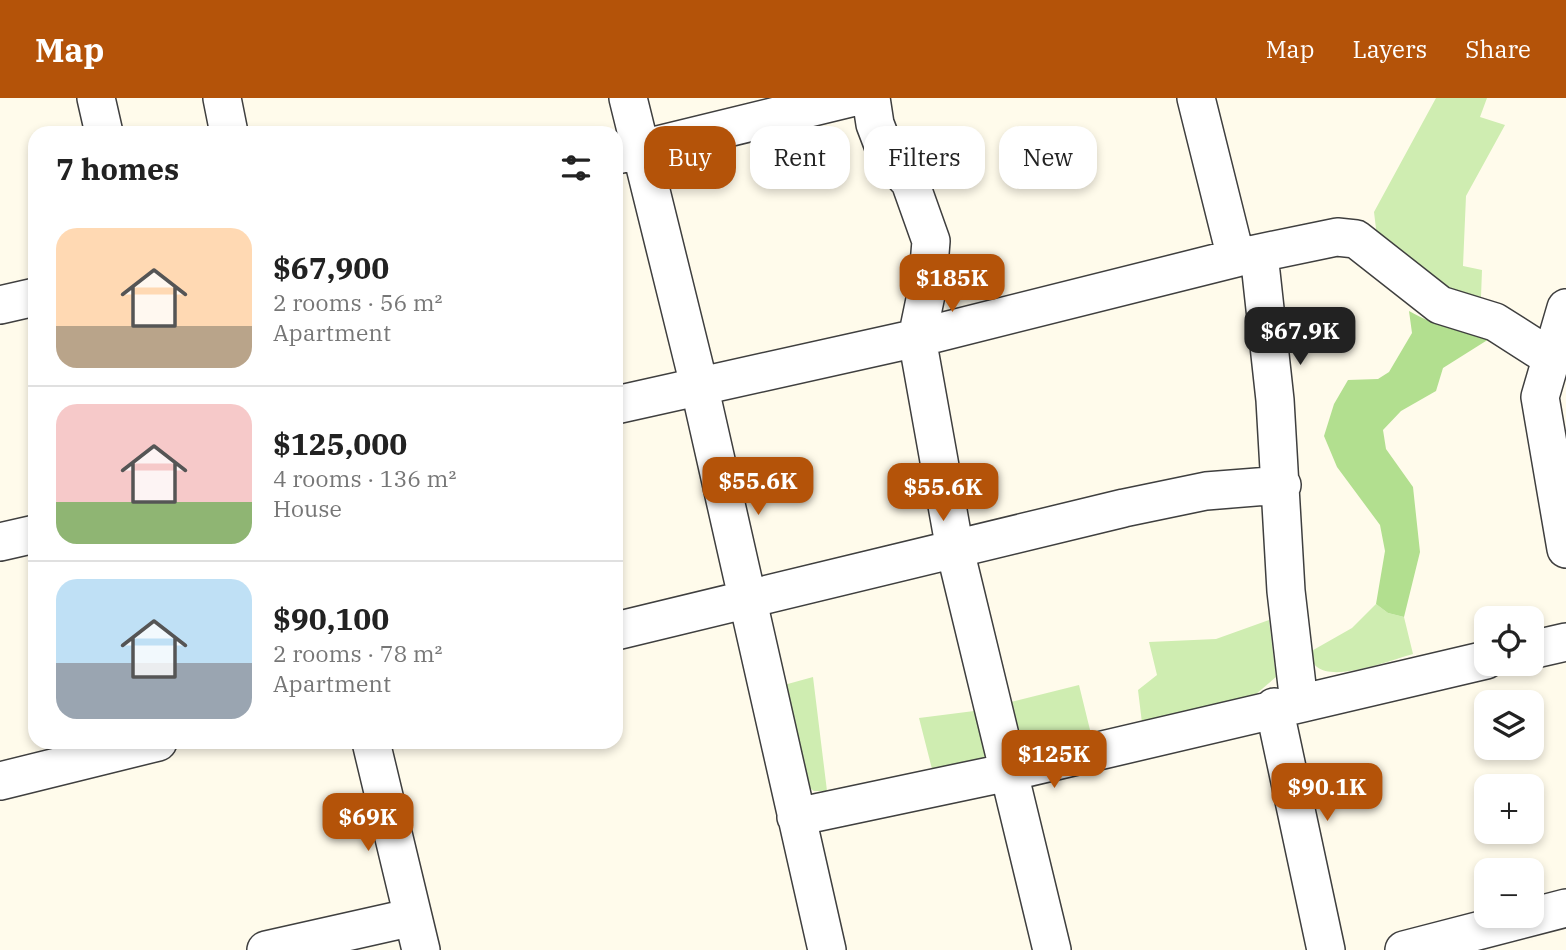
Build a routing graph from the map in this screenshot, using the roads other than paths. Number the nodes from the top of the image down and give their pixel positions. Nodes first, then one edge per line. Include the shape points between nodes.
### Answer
1 (96, 98) edge
2 (222, 98) edge
3 (628, 98) edge
4 (850, 98) edge
5 (871, 98) edge
6 (1196, 98) edge
7 (102, 126) edge
8 (228, 126) edge
9 (628, 153) edge
10 (1247, 256) junction
11 (28, 299) edge
12 (0, 305) edge
13 (1566, 308) edge
14 (917, 338) junction
15 (1550, 357) junction
16 (699, 385) junction
17 (1553, 394) edge
18 (623, 403) edge
19 (1282, 485) junction
20 (1564, 527) edge
21 (28, 536) edge
22 (0, 542) edge
23 (956, 550) junction
24 (747, 600) junction
25 (623, 629) edge
26 (1566, 642) edge
27 (1544, 647) edge
28 (1474, 663) edge
29 (1287, 705) junction
30 (130, 749) edge
31 (373, 749) edge
32 (1009, 772) junction
33 (0, 781) edge
34 (796, 817) junction
35 (1566, 908) edge
36 (417, 933) edge
37 (266, 950) edge
38 (827, 950) edge
39 (1052, 950) edge
40 (1326, 950) edge
41 (1404, 950) edge

1 - 7 street
2 - 8 street
3 - 9 street
4 - 9 street
5 - 14 street via 888,158 910,182 931,241
6 - 10 street
9 - 16 street
10 - 14 street
10 - 15 street via 1337,237 1356,239 1440,306 1495,322
10 - 19 street
11 - 12 street
13 - 15 street
14 - 16 street
14 - 23 street
15 - 17 street
16 - 18 street
16 - 24 street
17 - 20 street
19 - 23 street via 1206,491
19 - 29 street
21 - 22 street
23 - 24 street
23 - 32 street
24 - 25 street
24 - 34 street
26 - 27 street
28 - 29 street
29 - 32 street
29 - 40 street
30 - 33 street
31 - 36 street
32 - 34 street
32 - 39 street
34 - 38 street
35 - 41 street
36 - 37 street

